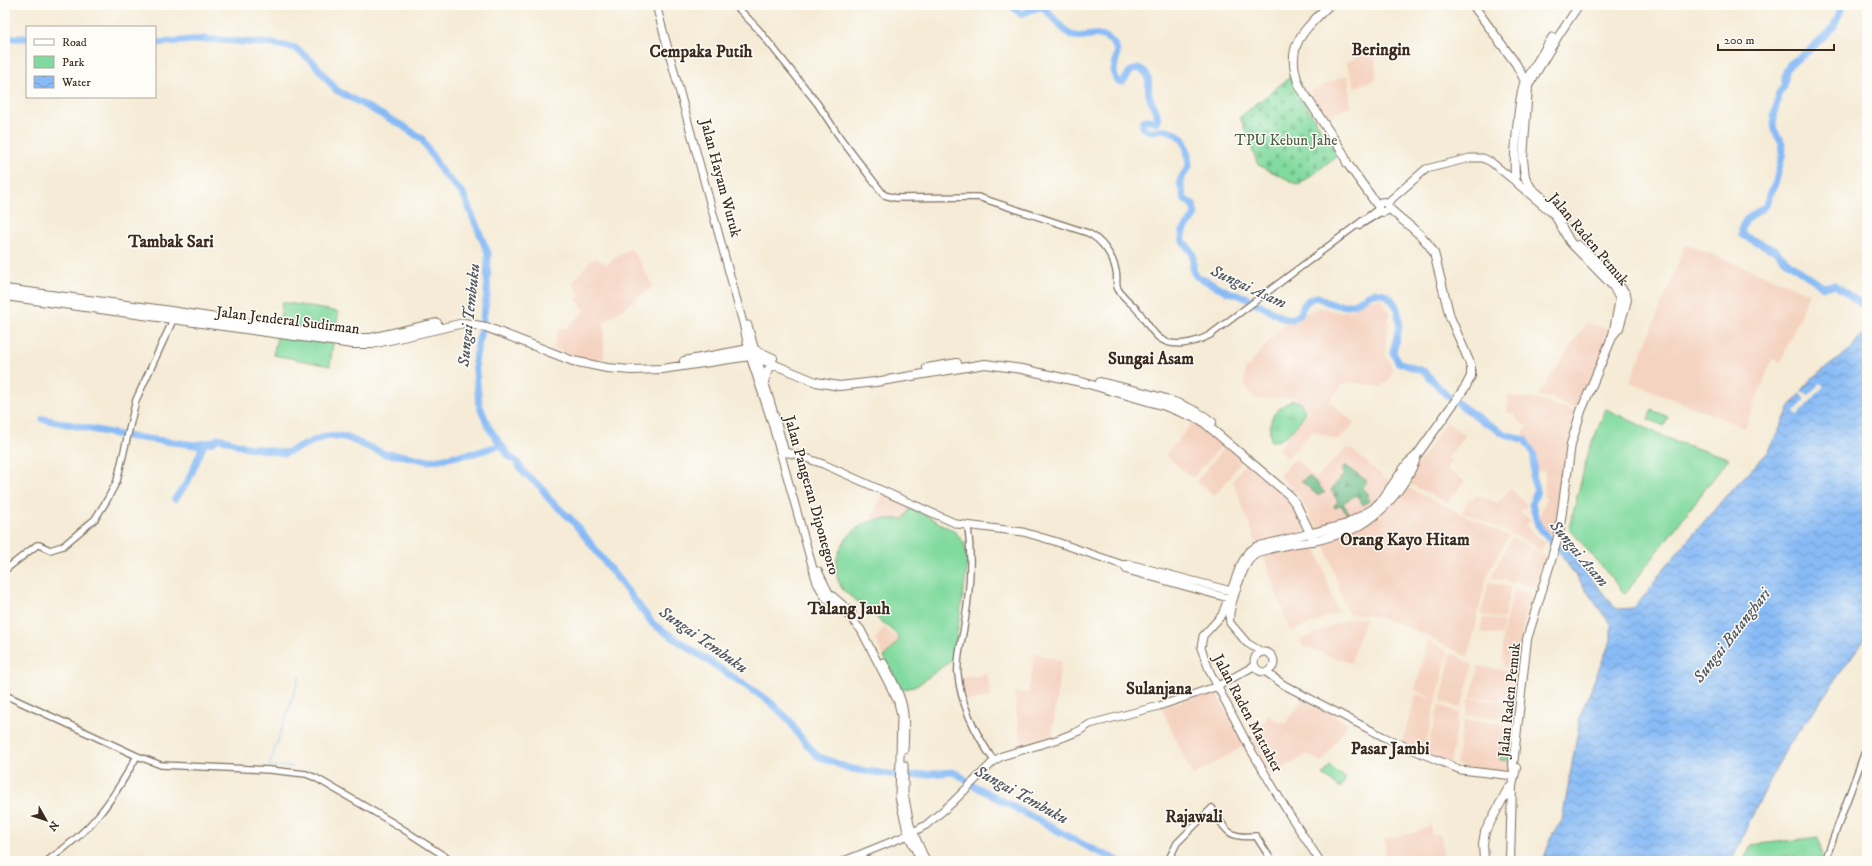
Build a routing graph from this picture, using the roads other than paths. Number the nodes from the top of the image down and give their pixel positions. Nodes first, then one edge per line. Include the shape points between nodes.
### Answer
1 (656, 5) edge
2 (660, 5) edge
3 (735, 5) edge
4 (1329, 5) edge
5 (1473, 5) edge
6 (1573, 5) edge
7 (1579, 5) edge
8 (1527, 84) junction
9 (1514, 161) junction
10 (1498, 169) junction
11 (1516, 182) junction
12 (1528, 188) junction
13 (1383, 207) junction
14 (6, 293) edge
15 (123, 309) junction
16 (173, 320) junction
17 (291, 333) junction
18 (752, 353) junction
19 (774, 364) junction
20 (765, 379) junction
21 (784, 452) junction
22 (803, 524) junction
23 (968, 527) junction
24 (1315, 536) junction
25 (5, 570) edge
26 (1229, 595) junction
27 (1226, 616) junction
28 (875, 652) junction
29 (1262, 652) junction
30 (1254, 666) junction
31 (1273, 667) junction
32 (1266, 672) junction
33 (1278, 680) junction
34 (1218, 686) junction
35 (5, 695) edge
36 (1867, 746) edge
37 (138, 756) junction
38 (994, 761) junction
39 (1514, 774) junction
40 (1512, 786) junction
41 (910, 833) junction
42 (48, 861) edge
43 (452, 861) edge
44 (844, 861) edge
45 (921, 861) edge
46 (926, 861) edge
47 (1168, 861) edge
48 (1272, 861) edge
49 (1320, 861) edge
50 (1484, 861) edge
51 (1510, 861) edge
52 (1825, 861) edge

1 - 18 main road, Jalan Hayam Wuruk
2 - 18 main road, Jalan Hayam Wuruk
3 - 13 street via 762,34 817,103 884,195 896,198 978,196 1088,233 1104,246 1117,272 1116,285 1119,291 1139,311 1158,336 1173,344 1200,340
4 - 13 highway via 1302,34 1294,49 1295,75 1347,163
5 - 8 highway via 1516,64
6 - 8 main road
7 - 8 main road
8 - 9 highway via 1521,96
8 - 12 highway via 1522,158
9 - 10 main road via 1507,169
9 - 11 highway
10 - 11 main road
10 - 13 main road via 1491,162 1477,157 1441,164 1421,172
11 - 12 highway, Jalan Raden Pemuk
12 - 39 highway, Jalan Raden Pemuk via 1556,209 1577,244 1608,272 1624,290 1627,300 1619,328 1613,335 1581,411 1571,444 1559,534 1529,632 1526,681
13 - 24 highway via 1416,231 1434,253 1450,317 1469,361 1471,376 1458,398 1382,500 1373,509 1347,524
14 - 15 highway, Jalan Jenderal Sudirman
15 - 16 highway, Jalan Jenderal Sudirman
15 - 17 highway, Jalan Jenderal Sudirman
16 - 17 highway, Jalan Jenderal Sudirman
16 - 25 street via 136,400 117,483 95,519 61,548 50,550 37,545
17 - 18 highway, Jalan Jenderal Sudirman via 364,338 436,326 464,318 487,324 574,359 631,368
18 - 19 highway
18 - 20 main road, Jalan Pangeran Diponegoro
18 - 22 main road, Jalan Pangeran Diponegoro
18 - 24 highway via 816,378 831,381 875,378 984,358 1166,400 1202,414 1291,489
19 - 20 highway via 768,370
19 - 24 highway via 816,382 840,386 994,364 1085,383 1165,406 1201,420 1274,481 1296,504
20 - 21 main road, Jalan Pangeran Diponegoro
21 - 22 main road, Jalan Pangeran Diponegoro
21 - 23 main road via 823,464 956,524
22 - 28 main road, Jalan Pangeran Diponegoro via 819,587 826,597 856,623
23 - 26 main road via 1023,532 1123,565 1129,564
23 - 38 street via 971,562 967,610 957,664 958,676 970,720
24 - 26 main road, Jalan Raden Mattaher via 1257,546 1248,552
24 - 27 main road via 1253,556 1247,563
26 - 27 main road, Jalan Raden Mattaher
27 - 29 main road, Jalan Raden Mattaher via 1247,643
27 - 34 main road, Jalan Raden Mattaher via 1207,631 1201,642 1204,660
28 - 41 main road, Jalan Pangeran Diponegoro via 900,709 898,782
28 - 41 main road, Jalan Pangeran Diponegoro via 897,687 904,705 904,793
29 - 30 main road via 1255,657
29 - 31 main road via 1270,654 1273,658
30 - 32 main road via 1257,670
30 - 34 main road
31 - 32 main road
31 - 33 main road via 1276,669
32 - 33 main road
33 - 39 main road via 1384,737 1461,770
34 - 38 main road via 1159,706 1090,724 1059,739 1011,752
34 - 49 main road, Jalan Raden Mattaher via 1268,778
35 - 37 street
36 - 52 street
37 - 42 street via 101,815 71,844
37 - 43 street via 172,767 270,770 306,774
38 - 41 main road via 952,803 926,825
39 - 40 highway, Jalan Raden Pemuk
40 - 50 highway via 1508,788 1485,832
40 - 51 highway
41 - 44 main road
41 - 45 main road
41 - 46 main road
47 - 48 street via 1177,843 1212,808 1234,836 1256,836

